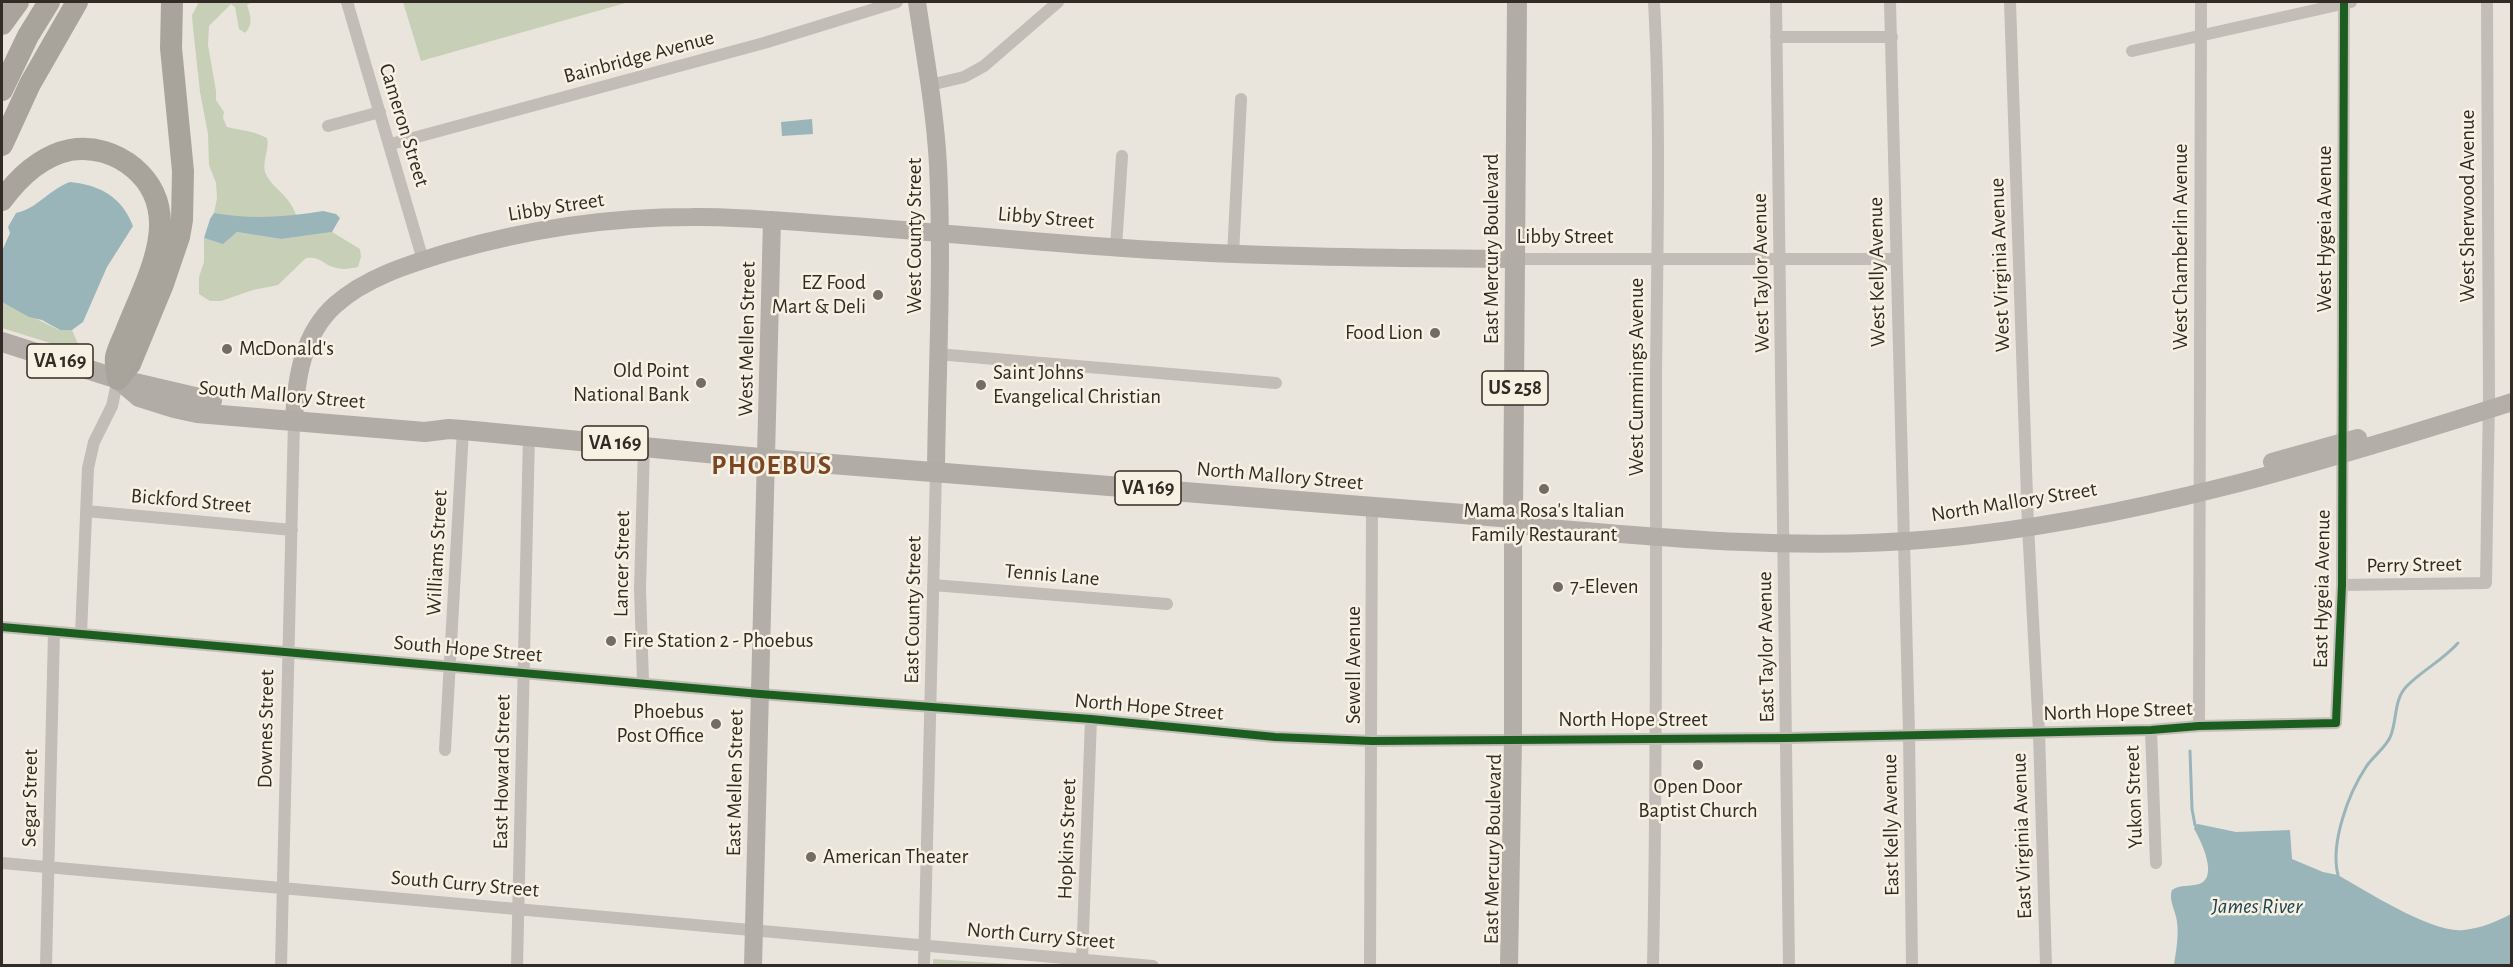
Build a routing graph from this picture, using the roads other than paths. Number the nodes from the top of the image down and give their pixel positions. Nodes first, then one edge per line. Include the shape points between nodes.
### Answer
1 (18, 2) edge
2 (49, 2) edge
3 (77, 2) edge
4 (172, 2) edge
5 (347, 2) edge
6 (897, 2) edge
7 (917, 2) edge
8 (1058, 2) edge
9 (1517, 2) edge
10 (1654, 2) edge
11 (1776, 2) edge
12 (1890, 2) edge
13 (2010, 2) edge
14 (2201, 2) edge
15 (2348, 2) edge
16 (2487, 2) edge
17 (2, 24) edge
18 (2201, 35) junction
19 (1776, 36) junction
20 (1892, 37) junction
21 (2132, 51) dead end
22 (930, 85) junction
23 (2, 90) edge
24 (1241, 99) dead end
25 (380, 112) junction
26 (328, 126) dead end
27 (391, 144) junction
28 (2, 145) edge
29 (1122, 156) dead end
30 (2, 200) edge
31 (772, 220) junction
32 (939, 232) junction
33 (1116, 247) junction
34 (1233, 255) junction
35 (1516, 259) junction
36 (1895, 259) junction
37 (423, 260) junction
38 (1657, 260) junction
39 (1781, 260) junction
40 (2, 342) edge
41 (937, 354) junction
42 (118, 379) junction
43 (1276, 382) dead end
44 (2511, 389) edge
45 (2511, 402) edge
46 (2489, 403) junction
47 (295, 415) junction
48 (456, 429) junction
49 (529, 435) junction
50 (644, 446) junction
51 (2342, 449) junction
52 (767, 458) junction
53 (936, 471) junction
54 (2200, 486) junction
55 (1372, 508) junction
56 (86, 511) junction
57 (1513, 518) junction
58 (2028, 520) junction
59 (292, 530) junction
60 (1656, 532) junction
61 (1903, 535) junction
62 (1785, 538) junction
63 (2486, 583) joint
64 (933, 585) junction
65 (2342, 585) junction
66 (1167, 604) dead end
67 (2, 627) edge
68 (54, 632) junction
69 (81, 634) junction
70 (287, 652) junction
71 (450, 665) junction
72 (524, 672) junction
73 (643, 682) junction
74 (760, 694) junction
75 (930, 707) junction
76 (1091, 719) junction
77 (2336, 723) joint
78 (2199, 726) junction
79 (2151, 730) junction
80 (2038, 732) junction
81 (1909, 734) junction
82 (1787, 738) junction
83 (1513, 739) junction
84 (1657, 739) junction
85 (1372, 741) junction
86 (445, 750) dead end
87 (2, 863) edge
88 (2156, 863) dead end
89 (48, 867) junction
90 (283, 888) junction
91 (518, 909) junction
92 (754, 930) junction
93 (925, 945) junction
94 (1082, 960) junction
95 (46, 966) edge
96 (281, 966) edge
97 (517, 966) edge
98 (753, 966) edge
99 (924, 966) edge
100 (1153, 966) edge
101 (1370, 966) edge
102 (1509, 966) edge
103 (1653, 966) edge
104 (1789, 966) edge
105 (1912, 966) edge
106 (2046, 966) edge

1 - 17 highway
2 - 23 highway
3 - 28 highway via 30,84
4 - 42 highway via 171,48 183,171 182,220 163,284 130,364
5 - 25 street, Cameron Street
6 - 27 street, Bainbridge Avenue via 764,43
7 - 22 main road, West County Street
8 - 22 street via 984,66 964,77
9 - 35 main road, East Mercury Boulevard / US 258
10 - 38 street, West Cummings Avenue
11 - 19 street, West Taylor Avenue
12 - 20 street, West Kelly Avenue
13 - 58 street, West Virginia Avenue
14 - 18 street, West Chamberlin Avenue
15 - 18 street
15 - 51 street, West Hygeia Avenue
16 - 46 street, West Sherwood Avenue
18 - 21 street
18 - 54 street, West Chamberlin Avenue
19 - 20 street
19 - 39 street, West Taylor Avenue
20 - 36 street, West Kelly Avenue
22 - 32 main road, West County Street via 937,145
24 - 34 street
25 - 26 street
25 - 27 street, Cameron Street
27 - 37 street, Cameron Street
29 - 33 street
30 - 42 highway via 39,162 75,149 99,150 119,157 149,183 161,214 160,240 116,358
31 - 32 main road, Libby Street
31 - 37 main road, Libby Street via 693,216 619,220 554,228
31 - 52 main road, West Mellen Street
32 - 33 main road, Libby Street
32 - 41 main road, West County Street
33 - 34 main road, Libby Street
34 - 35 main road, Libby Street
35 - 38 street, Libby Street
35 - 57 main road, East Mercury Boulevard / US 258
36 - 39 street, Libby Street
36 - 61 street, West Kelly Avenue
37 - 47 main road, Libby Street via 363,284 334,306 305,350
38 - 39 street, Libby Street
38 - 60 street, West Cummings Avenue
39 - 62 street, West Taylor Avenue
40 - 42 main road, South Mallory Street / VA 169
41 - 43 street
41 - 53 main road, West County Street
42 - 47 main road, South Mallory Street / VA 169 via 139,397 174,408 208,414
42 - 56 street via 112,406 90,455
44 - 46 main road, North Mallory Street / VA 169
45 - 46 main road, North Mallory Street / VA 169
46 - 51 main road, North Mallory Street / VA 169
46 - 63 street, West Sherwood Avenue
47 - 48 main road, South Mallory Street / VA 169 via 426,432
47 - 59 street, Downes Street
48 - 49 main road, South Mallory Street / VA 169
48 - 71 street, Williams Street
49 - 50 main road, South Mallory Street / VA 169
49 - 72 street, East Howard Street
50 - 52 main road, South Mallory Street / VA 169
50 - 73 street, Lancer Street via 640,589
51 - 54 main road, North Mallory Street / VA 169
51 - 65 street, East Hygeia Avenue
52 - 53 main road, South Mallory Street / VA 169
52 - 74 main road, East Mellen Street
53 - 55 main road, North Mallory Street / VA 169
53 - 64 street, East County Street
54 - 58 main road, North Mallory Street / VA 169
54 - 78 street, West Chamberlin Avenue
55 - 57 main road, North Mallory Street / VA 169
55 - 85 street, Sewell Avenue
56 - 59 street, Bickford Street
56 - 69 street
57 - 60 main road, North Mallory Street / VA 169 via 1527,526
57 - 83 main road, East Mercury Boulevard / US 258
58 - 61 main road, North Mallory Street / VA 169
58 - 80 street, East Virginia Avenue
59 - 70 street, Downes Street
60 - 62 main road, North Mallory Street / VA 169
60 - 84 street, West Cummings Avenue
61 - 62 main road, North Mallory Street / VA 169
61 - 81 street, East Kelly Avenue
62 - 82 street, East Taylor Avenue
63 - 65 street, Perry Street
64 - 66 street, Tennis Lane
64 - 75 street, East County Street
65 - 77 street, East Hygeia Avenue
67 - 68 street, South Hope Street
68 - 69 street, South Hope Street
68 - 89 street, Segar Street
69 - 70 street, South Hope Street
70 - 71 street, South Hope Street
70 - 90 street, Downes Street
71 - 72 street, South Hope Street
71 - 86 street, Williams Street
72 - 73 street, South Hope Street
72 - 91 street, East Howard Street
73 - 74 street, South Hope Street
74 - 75 street, South Hope Street
74 - 92 main road, East Mellen Street
75 - 76 street, North Hope Street
75 - 93 street, East County Street
76 - 85 street, North Hope Street via 1275,737
76 - 94 street, Hopkins Street
77 - 78 street, North Hope Street
78 - 79 street, North Hope Street
79 - 80 street, North Hope Street
79 - 88 street, Yukon Street
80 - 81 street, North Hope Street
80 - 106 street, East Virginia Avenue
81 - 82 street, North Hope Street
81 - 105 street, East Kelly Avenue
82 - 84 street, North Hope Street
82 - 104 street, East Taylor Avenue
83 - 84 street, North Hope Street
83 - 85 street, North Hope Street
83 - 102 main road, East Mercury Boulevard / US 258
84 - 103 street, West Cummings Avenue
85 - 101 street, Sewell Avenue
87 - 89 street, South Curry Street
89 - 90 street, South Curry Street
89 - 95 street, Segar Street
90 - 91 street, South Curry Street
90 - 96 street, Downes Street
91 - 92 street, South Curry Street
91 - 97 street, East Howard Street
92 - 93 street, South Curry Street
92 - 98 main road, East Mellen Street
93 - 94 street, North Curry Street
93 - 99 street, East County Street
94 - 100 street, North Curry Street

